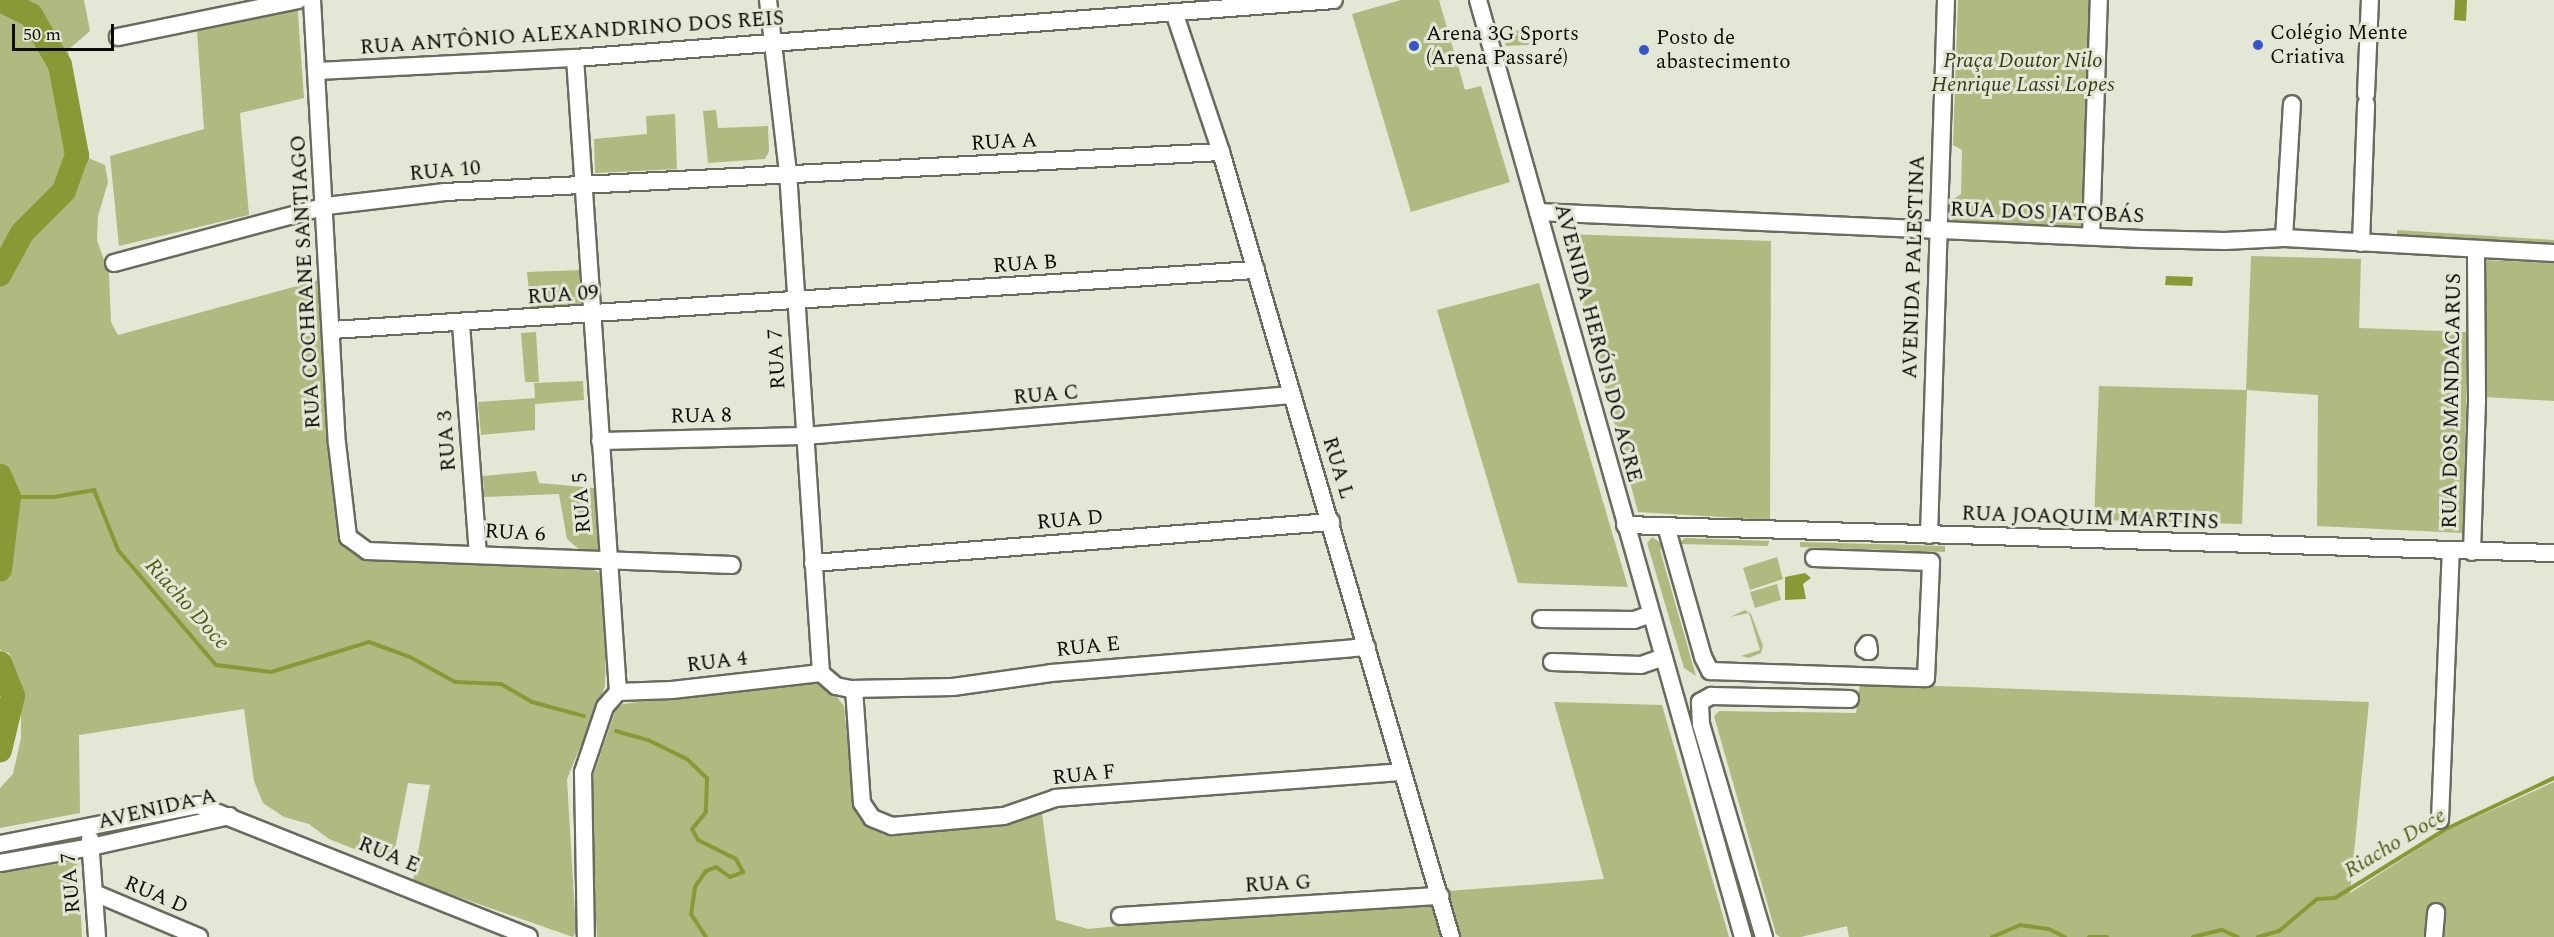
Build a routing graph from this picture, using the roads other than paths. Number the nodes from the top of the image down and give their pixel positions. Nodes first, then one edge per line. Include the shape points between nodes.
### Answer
1 (298, 0) edge
2 (312, 0) edge
3 (768, 0) edge
4 (1334, 0) edge
5 (1478, 0) edge
6 (1946, 0) edge
7 (2099, 0) edge
8 (2370, 0) edge
9 (1277, 3) edge
10 (1175, 15) junction
11 (118, 37) dead end
12 (775, 42) junction
13 (575, 58) junction
14 (316, 71) junction
15 (2292, 104) dead end
16 (1221, 152) junction
17 (788, 172) junction
18 (585, 184) junction
19 (326, 206) junction
20 (1538, 212) junction
21 (1937, 231) junction
22 (2091, 236) junction
23 (2284, 238) junction
24 (2361, 243) junction
25 (2476, 251) junction
26 (2554, 253) edge
27 (114, 263) dead end
28 (1256, 270) junction
29 (796, 302) junction
30 (594, 315) junction
31 (461, 324) junction
32 (332, 330) junction
33 (1292, 395) junction
34 (804, 436) junction
35 (600, 441) junction
36 (1330, 522) junction
37 (1625, 525) junction
38 (1666, 526) junction
39 (1929, 535) junction
40 (367, 551) joint
41 (2451, 551) junction
42 (2472, 552) junction
43 (478, 553) junction
44 (2554, 553) edge
45 (1814, 558) dead end
46 (608, 560) junction
47 (813, 563) junction
48 (732, 565) dead end
49 (1651, 614) junction
50 (1541, 619) dead end
51 (1366, 647) junction
52 (1664, 657) junction
53 (1552, 662) dead end
54 (820, 673) junction
55 (854, 688) junction
56 (618, 692) junction
57 (1850, 699) dead end
58 (1402, 772) junction
59 (231, 815) junction
60 (2440, 820) dead end
61 (88, 826) junction
62 (0, 844) edge
63 (92, 848) junction
64 (0, 863) edge
65 (97, 894) junction
66 (1440, 896) junction
67 (2436, 912) dead end
68 (1120, 916) dead end
69 (97, 937) edge
70 (199, 937) edge
71 (529, 937) edge
72 (586, 937) edge
73 (1451, 937) edge
74 (1743, 937) edge
75 (1764, 937) edge
76 (2434, 937) edge

1 - 11 street
2 - 14 street, RUA COCHRANE SANTIAGO
3 - 12 street, RUA 7
4 - 9 street, RUA ANTÔNIO ALEXANDRINO DOS REIS
5 - 20 street, AVENIDA HERÓIS DO ACRE
6 - 21 street, AVENIDA PALESTINA
7 - 22 street
8 - 24 street
9 - 10 street, RUA ANTÔNIO ALEXANDRINO DOS REIS
10 - 12 street, RUA ANTÔNIO ALEXANDRINO DOS REIS
10 - 16 street, RUA L
12 - 13 street, RUA ANTÔNIO ALEXANDRINO DOS REIS
12 - 17 street, RUA 7
13 - 14 street, RUA ANTÔNIO ALEXANDRINO DOS REIS
13 - 18 street, RUA 5
14 - 19 street, RUA COCHRANE SANTIAGO
15 - 23 street
16 - 17 street, RUA A
16 - 28 street, RUA L
17 - 18 street, RUA 10
17 - 29 street, RUA 7
18 - 19 street, RUA 10 via 445,192
18 - 30 street, RUA 5
19 - 27 street, RUA 10
19 - 32 street, RUA COCHRANE SANTIAGO
20 - 21 street, RUA DOS JATOBÁS
20 - 37 street, AVENIDA HERÓIS DO ACRE
21 - 22 street, RUA DOS JATOBÁS
21 - 39 street, AVENIDA PALESTINA
22 - 23 street, RUA DOS JATOBÁS via 2225,241
23 - 24 street, RUA DOS JATOBÁS
24 - 25 street, RUA DOS JATOBÁS
25 - 26 street, RUA DOS JATOBÁS
25 - 42 street, RUA DOS MANDACARUS
28 - 29 street, RUA B
28 - 33 street, RUA L
29 - 30 street, RUA 09
29 - 34 street, RUA 7
30 - 31 street, RUA 09
30 - 35 street, RUA 5
31 - 32 street, RUA 09
31 - 43 street, RUA 3
32 - 40 street, RUA COCHRANE SANTIAGO via 344,518 348,537
33 - 34 street, RUA C
33 - 36 street, RUA L
34 - 35 street, RUA 8
34 - 47 street, RUA 7
35 - 46 street, RUA 5
36 - 47 street, RUA D
36 - 51 street, RUA L
37 - 38 street, RUA JOAQUIM MARTINS
37 - 49 street, AVENIDA HERÓIS DO ACRE
38 - 39 street, RUA JOAQUIM MARTINS
38 - 45 street via 1710,671 1926,678 1931,562
39 - 41 street, RUA JOAQUIM MARTINS
40 - 43 street, RUA 6
41 - 42 street, RUA JOAQUIM MARTINS
41 - 60 street, RUA DOS MANDACARUS
42 - 44 street, RUA JOAQUIM MARTINS
43 - 46 street, RUA 6
46 - 48 street, RUA 6
46 - 56 street, RUA 5
47 - 54 street, RUA 7
49 - 50 street via 1634,620
49 - 52 street, AVENIDA HERÓIS DO ACRE
51 - 55 street, RUA E via 1051,673 953,687
51 - 58 street, RUA L
52 - 53 street via 1641,665
52 - 74 street, AVENIDA HERÓIS DO ACRE
54 - 55 street, RUA E via 836,686
54 - 56 street, RUA 4 via 672,690
55 - 58 street, RUA F via 862,804 872,818 892,826 1004,816 1056,798
56 - 72 street via 605,707 582,779
57 - 75 street via 1711,696 1700,702 1701,724
58 - 66 street, RUA L
59 - 61 street, AVENIDA A via 189,805
59 - 63 street, AVENIDA A
59 - 71 street, RUA E
61 - 62 street, AVENIDA A
61 - 63 street, RUA 7
63 - 64 street, AVENIDA A
63 - 65 street, RUA 7
65 - 69 street, RUA 7
65 - 70 street, RUA D
66 - 68 street, RUA G
66 - 73 street, RUA L
67 - 76 street

